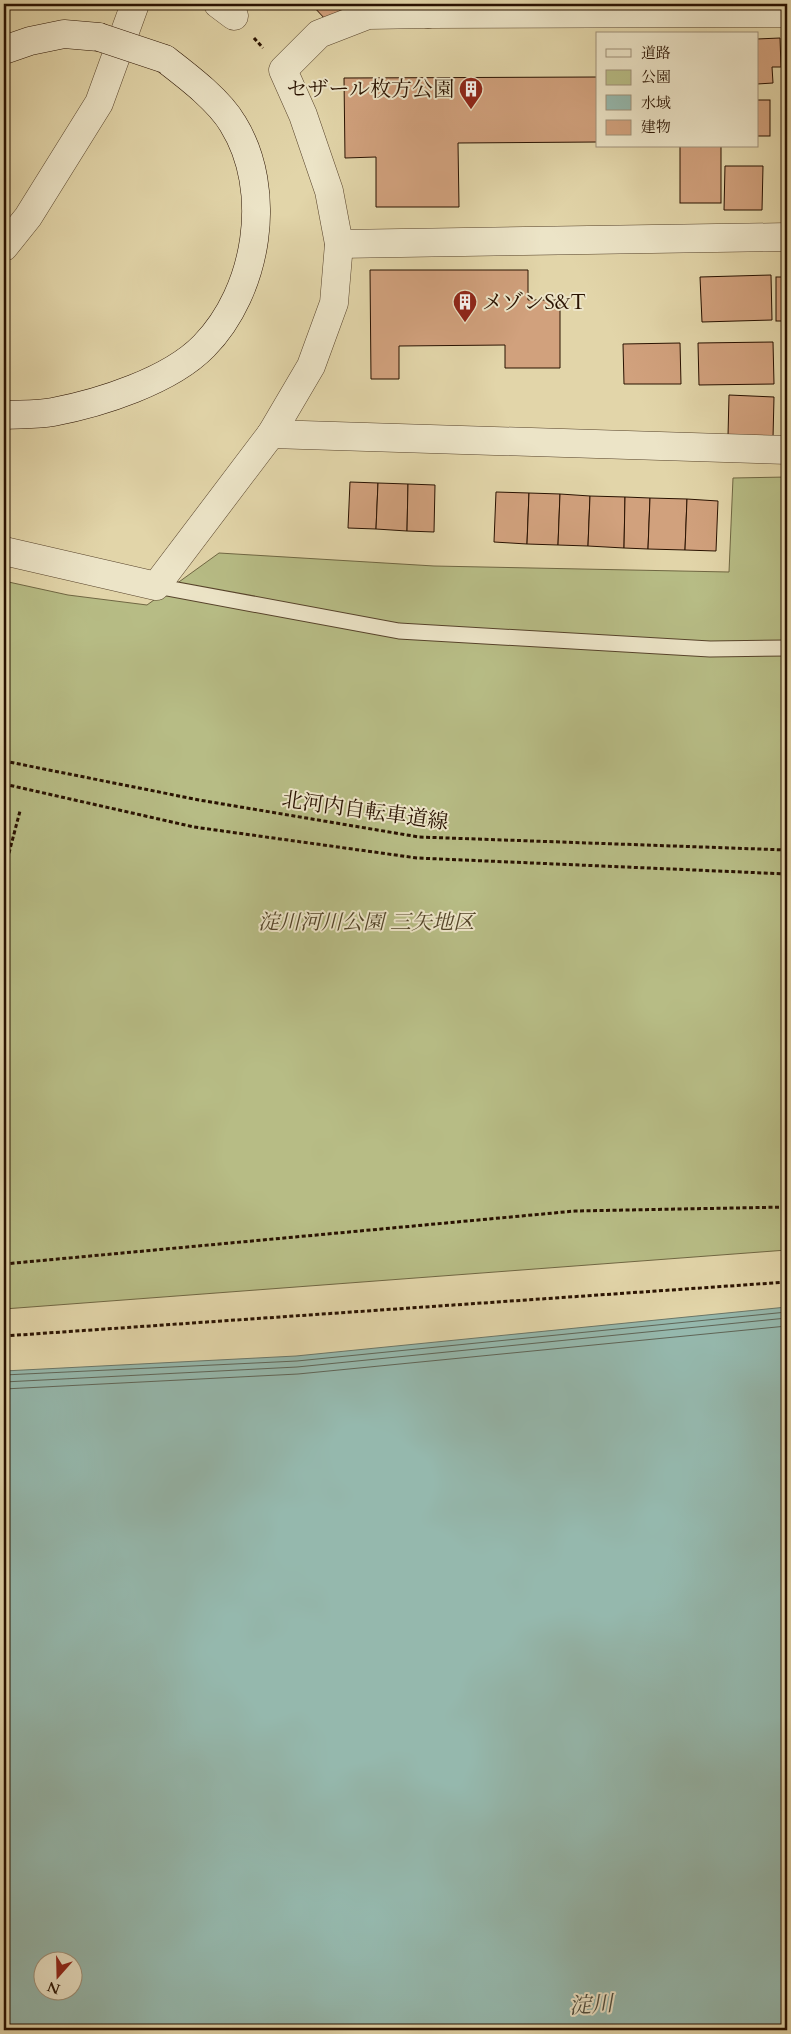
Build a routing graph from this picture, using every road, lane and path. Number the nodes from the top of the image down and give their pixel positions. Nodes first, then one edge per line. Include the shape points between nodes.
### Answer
1 (134, 6) edge
2 (428, 9) edge
3 (787, 12) edge
4 (4, 50) edge
5 (787, 237) edge
6 (339, 244) junction
7 (4, 247) edge
8 (4, 415) edge
9 (270, 434) junction
10 (787, 450) edge
11 (4, 551) edge
12 (156, 586) junction
13 (787, 648) edge
14 (4, 761) edge
15 (4, 784) edge
16 (20, 811) dead end
17 (787, 850) edge
18 (4, 872) edge
19 (787, 874) edge
20 (787, 1208) edge
21 (4, 1264) edge
22 (787, 1282) edge
23 (4, 1336) edge

1 - 7 street via 99,103 28,217
2 - 3 street
2 - 6 street via 368,15 319,34 276,62 303,115 329,191
4 - 8 street, bridge via 64,34 99,37 165,58 196,83 233,124 253,170 258,210 251,259 234,305 204,346 163,376 107,398 52,412
5 - 6 street
6 - 9 street via 334,303 311,366
9 - 10 street
9 - 12 street
11 - 12 street
12 - 13 lane via 399,631 710,649
14 - 17 path, 北河内自転車道線 via 199,800 420,837
15 - 19 path, 北河内自転車道線 via 194,827 417,858
16 - 18 path
20 - 21 path via 575,1211
22 - 23 path

